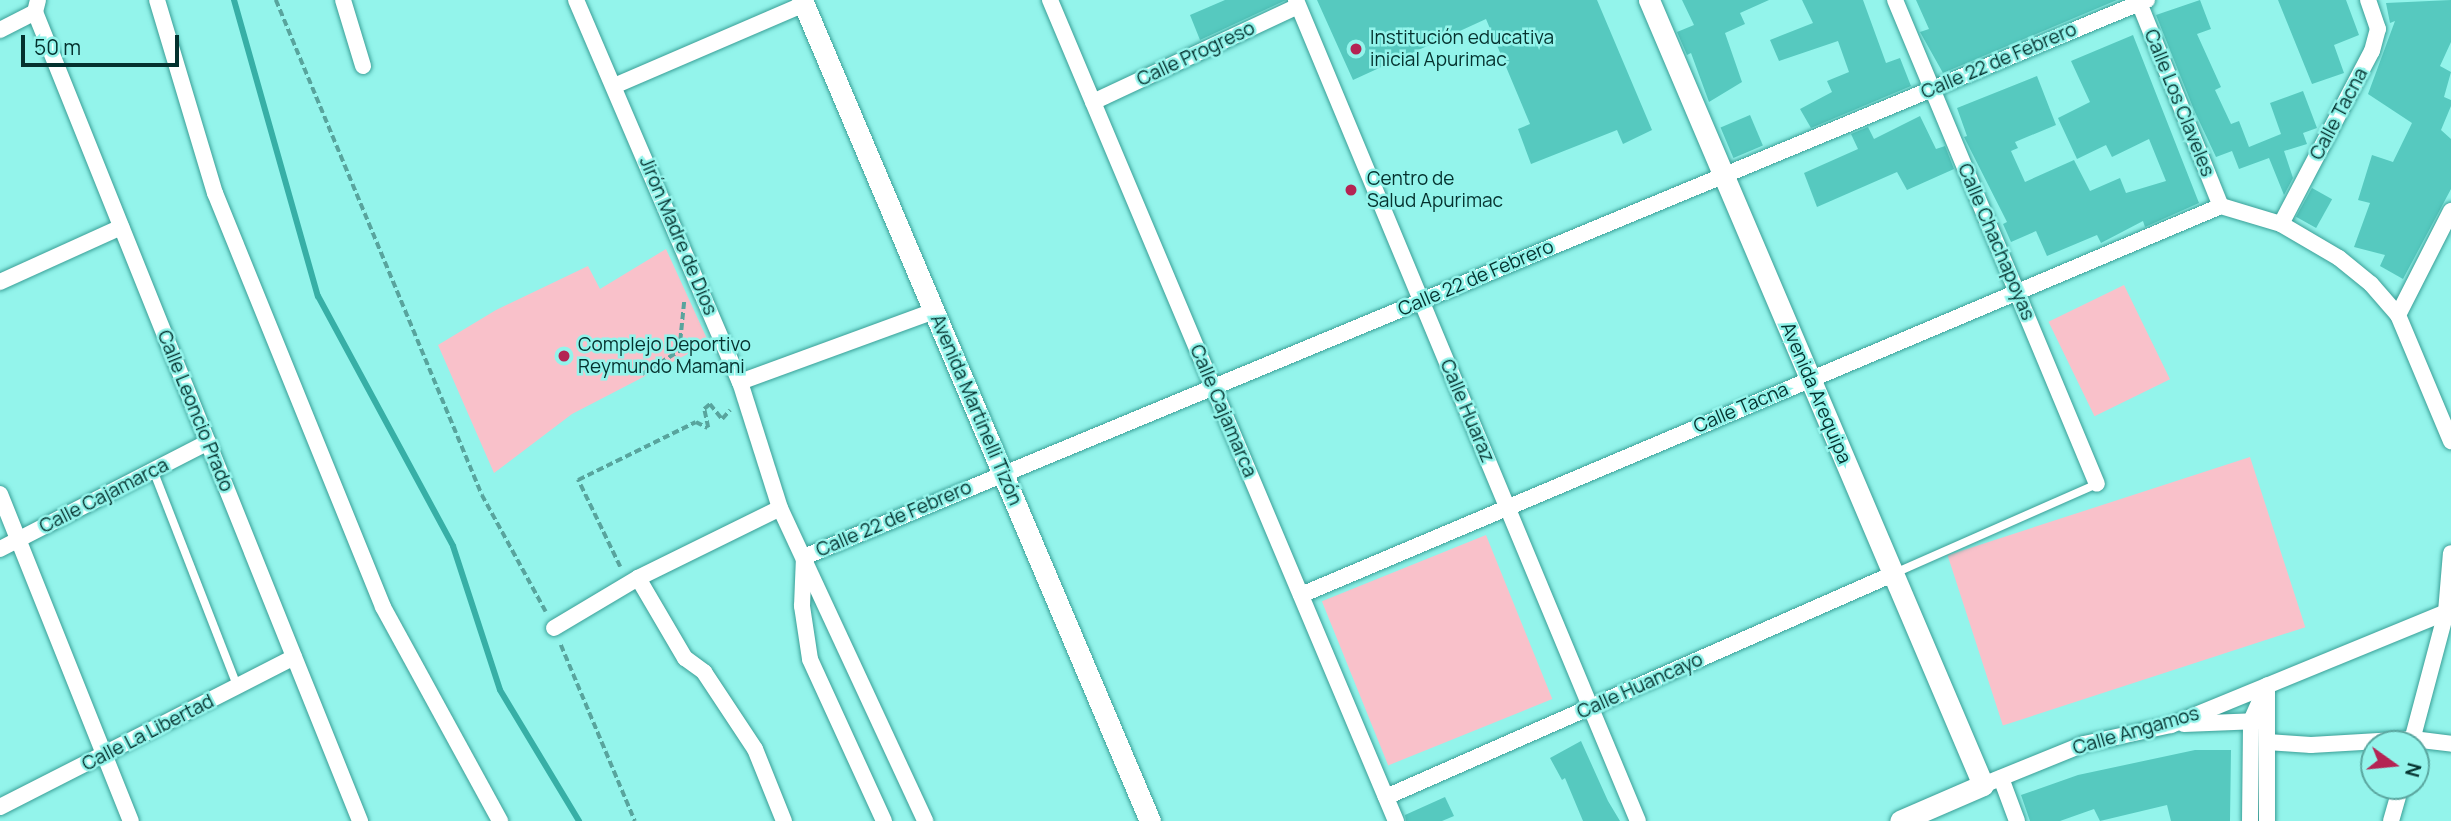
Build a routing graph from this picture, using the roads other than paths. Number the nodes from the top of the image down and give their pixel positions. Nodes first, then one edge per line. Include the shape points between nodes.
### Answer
1 (157, 0) edge
2 (343, 0) edge
3 (576, 0) edge
4 (1050, 0) edge
5 (1649, 0) edge
6 (1895, 0) edge
7 (2368, 0) edge
8 (2141, 1) edge
9 (803, 2) edge
10 (1297, 3) edge
11 (36, 6) edge
12 (0, 30) edge
13 (363, 66) dead end
14 (614, 86) junction
15 (1932, 89) junction
16 (1093, 102) junction
17 (1724, 175) junction
18 (2221, 206) junction
19 (2451, 211) edge
20 (2281, 224) junction
21 (121, 227) junction
22 (0, 282) edge
23 (2017, 292) junction
24 (1421, 301) junction
25 (934, 311) junction
26 (2398, 315) junction
27 (1810, 379) junction
28 (1213, 387) junction
29 (740, 389) junction
30 (2451, 441) edge
31 (208, 442) junction
32 (153, 470) junction
33 (1003, 474) junction
34 (2097, 484) joint
35 (0, 494) edge
36 (780, 508) junction
37 (1507, 508) junction
38 (18, 540) junction
39 (0, 549) edge
40 (2451, 553) edge
41 (804, 557) junction
42 (1893, 574) junction
43 (633, 581) junction
44 (1301, 595) junction
45 (2449, 611) edge
46 (554, 628) road end
47 (294, 657) junction
48 (2267, 685) junction
49 (237, 687) junction
50 (1590, 708) junction
51 (2259, 721) junction
52 (2171, 725) junction
53 (2415, 730) edge
54 (2267, 742) junction
55 (2430, 743) edge
56 (2360, 744) edge
57 (2451, 744) edge
58 (105, 756) junction
59 (1992, 782) junction
60 (1387, 797) junction
61 (2396, 800) edge
62 (0, 807) edge
63 (131, 821) edge
64 (360, 821) edge
65 (500, 821) edge
66 (784, 821) edge
67 (884, 821) edge
68 (925, 821) edge
69 (1150, 821) edge
70 (1396, 821) edge
71 (1638, 821) edge
72 (1899, 821) edge
73 (2017, 821) edge
74 (2250, 821) edge
75 (2267, 821) edge
76 (2391, 821) edge

1 - 65 street via 215,193 383,607
2 - 13 street
3 - 14 street, Jirón Madre de Dios
4 - 16 street, Calle Cajamarca
5 - 17 street, Avenida Arequipa
6 - 15 street, Calle Chachapoyas
7 - 20 street, Calle Tacna via 2378,29 2372,51
8 - 15 street, Calle 22 de Febrero
8 - 18 street, Calle Los Claveles
9 - 14 street
9 - 25 street, Avenida Martinelli Tizón
10 - 16 street, Calle Progreso
10 - 24 street, Calle Huaraz
11 - 12 street
11 - 21 street, Calle Leoncio Prado
14 - 29 street, Jirón Madre de Dios
15 - 17 street, Calle 22 de Febrero
15 - 23 street, Calle Chachapoyas
16 - 28 street, Calle Cajamarca
17 - 24 street, Calle 22 de Febrero
17 - 27 street, Avenida Arequipa
18 - 20 street
18 - 23 street, Calle Tacna
19 - 26 street
20 - 26 street via 2339,258
21 - 22 street
21 - 31 street, Calle Leoncio Prado
23 - 27 street, Calle Tacna
23 - 34 street, Calle Chachapoyas
24 - 28 street, Calle 22 de Febrero
24 - 37 street, Calle Huaraz
25 - 29 street
25 - 33 street, Avenida Martinelli Tizón
26 - 30 street
27 - 37 street, Calle Tacna
27 - 42 street, Avenida Arequipa
28 - 33 street, Calle 22 de Febrero
28 - 44 street, Calle Cajamarca
29 - 36 street, Jirón Madre de Dios
31 - 32 street, Calle Cajamarca
31 - 47 street, Calle Leoncio Prado
32 - 38 street, Calle Cajamarca
32 - 49 lane
33 - 41 street, Calle 22 de Febrero
33 - 69 street, Avenida Martinelli Tizón
34 - 42 lane
35 - 38 street
36 - 41 street, Jirón Madre de Dios
36 - 43 street
37 - 44 street, Calle Tacna
37 - 50 street, Calle Huaraz
38 - 39 street, Calle Cajamarca
38 - 58 street
40 - 45 street
41 - 67 street via 802,606 810,659
41 - 68 street, Jirón Madre de Dios
42 - 50 street, Calle Huancayo
42 - 59 street, Avenida Arequipa
43 - 46 street
43 - 66 street via 685,658 704,672 755,749
44 - 60 street, Calle Cajamarca
45 - 48 street, Calle Angamos
45 - 53 street
47 - 49 street, Calle La Libertad
47 - 64 street, Calle Leoncio Prado
48 - 51 street
48 - 52 street, Calle Angamos
49 - 58 street, Calle La Libertad
50 - 60 street, Calle Huancayo
50 - 71 street, Calle Huaraz
51 - 52 street
51 - 54 street
51 - 74 street
52 - 59 street, Calle Angamos via 2084,744
54 - 56 street
54 - 75 street
55 - 57 street
58 - 62 street, Calle La Libertad
58 - 63 street
59 - 72 street, Calle Angamos
59 - 73 street
60 - 70 street, Calle Cajamarca
61 - 76 street

